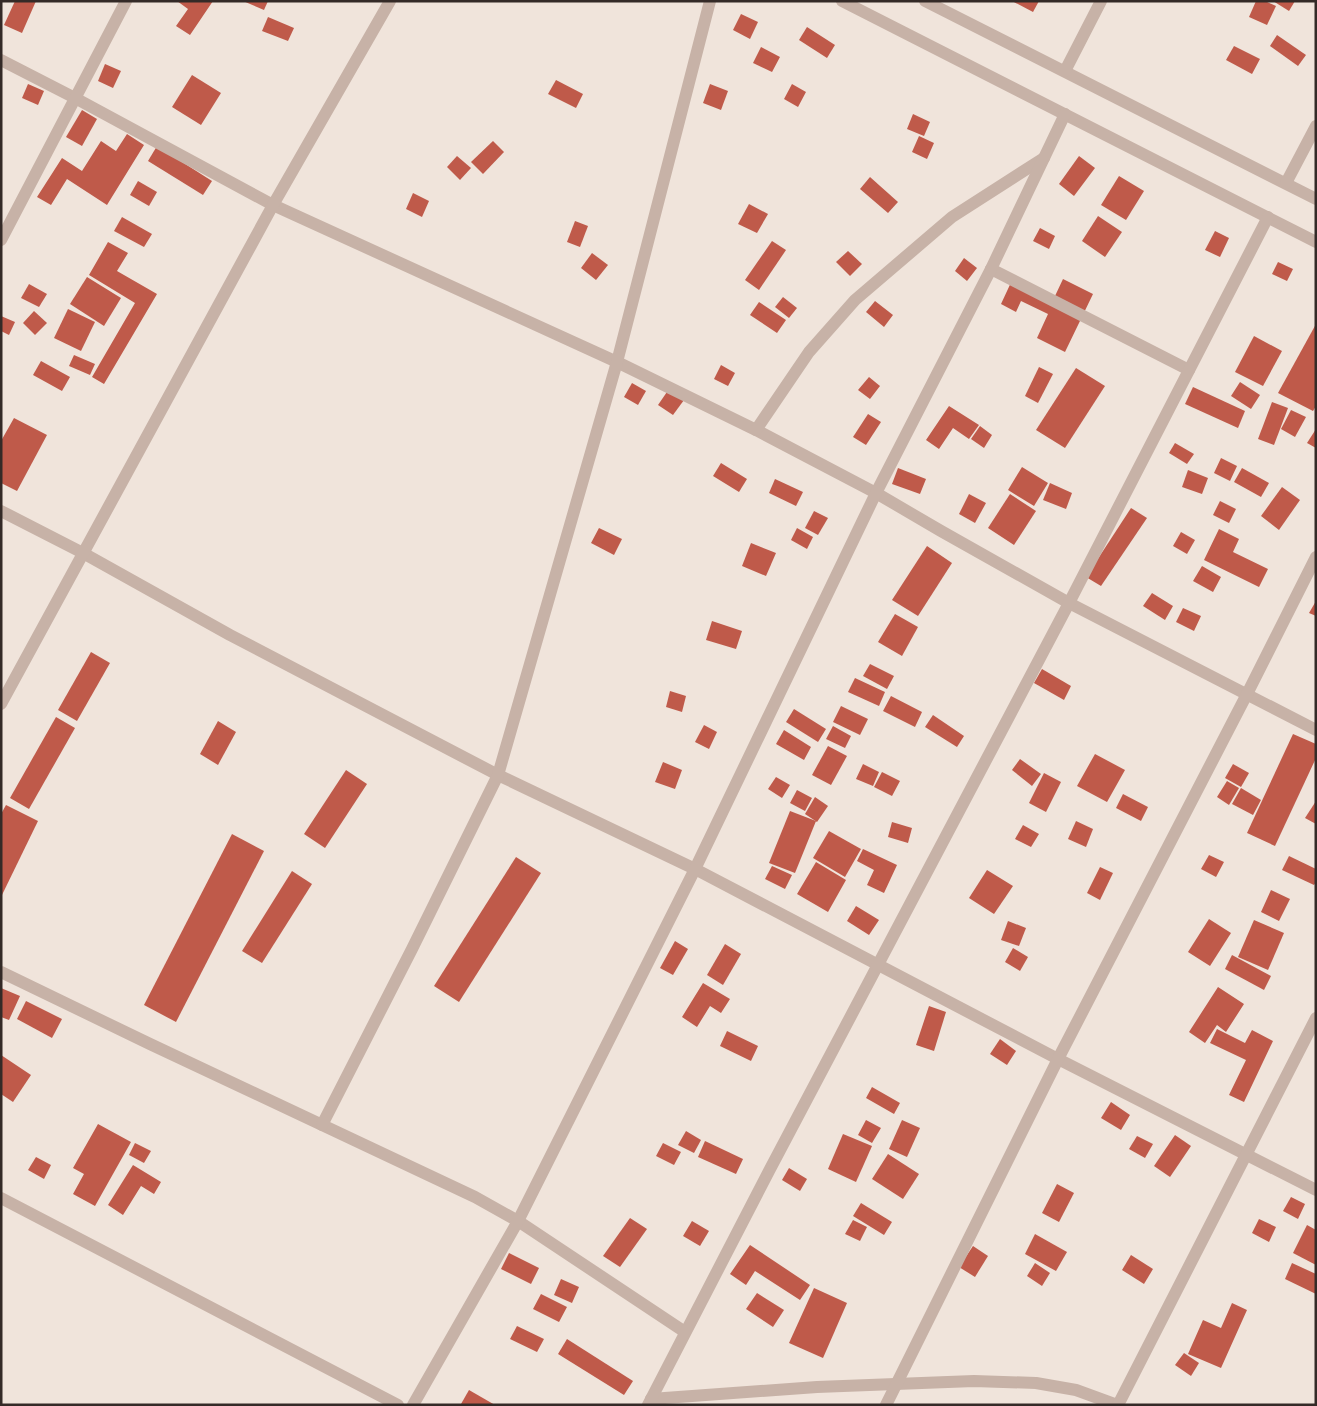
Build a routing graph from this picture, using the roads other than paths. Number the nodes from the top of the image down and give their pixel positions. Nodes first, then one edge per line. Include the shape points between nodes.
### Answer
1 (126, 1) edge
2 (390, 1) edge
3 (710, 1) edge
4 (842, 1) edge
5 (925, 1) edge
6 (1100, 1) edge
7 (1, 60) edge
8 (1065, 71) junction
9 (75, 98) junction
10 (1065, 114) junction
11 (1316, 126) edge
12 (1044, 158) junction
13 (1286, 183) junction
14 (1316, 199) edge
15 (273, 205) junction
16 (1268, 217) junction
17 (1, 240) edge
18 (1316, 242) edge
19 (990, 269) junction
20 (617, 362) junction
21 (1189, 370) junction
22 (756, 430) junction
23 (876, 493) junction
24 (1, 512) edge
25 (83, 553) junction
26 (1316, 557) edge
27 (1069, 603) junction
28 (1247, 694) junction
29 (1, 704) edge
30 (1316, 730) edge
31 (498, 775) junction
32 (695, 869) junction
33 (879, 965) junction
34 (1, 972) edge
35 (1316, 1018) edge
36 (1058, 1059) junction
37 (322, 1125) junction
38 (1245, 1154) junction
39 (1316, 1190) edge
40 (1, 1198) edge
41 (518, 1221) junction
42 (685, 1332) junction
43 (897, 1383) junction
44 (649, 1402) edge
45 (398, 1405) edge
46 (413, 1405) edge
47 (886, 1405) edge
48 (1118, 1405) edge

1 - 9 street
2 - 15 street
3 - 20 street
4 - 10 street
5 - 8 street
6 - 8 street
7 - 9 street
8 - 13 street
9 - 15 street
9 - 17 street
10 - 12 street
10 - 16 street
11 - 13 street
12 - 19 street
12 - 22 street via 952,217 855,300 808,352
13 - 14 street
15 - 20 street
15 - 25 street
16 - 18 street
16 - 21 street
19 - 21 street
19 - 23 street
20 - 22 street
20 - 31 street
21 - 27 street
22 - 23 street
23 - 27 street
23 - 32 street
24 - 25 street
25 - 29 street
25 - 31 street
26 - 28 street
27 - 28 street
27 - 33 street
28 - 30 street
28 - 36 street
31 - 32 street
31 - 37 street
32 - 33 street
32 - 41 street
33 - 36 street
33 - 42 street
34 - 37 street
35 - 38 street
36 - 38 street
36 - 43 street
37 - 41 street via 475,1196
38 - 39 street
38 - 48 street
40 - 45 street
41 - 42 street
41 - 46 street
42 - 44 street
43 - 44 street
43 - 47 street
43 - 48 street via 1036,1383 1076,1390

